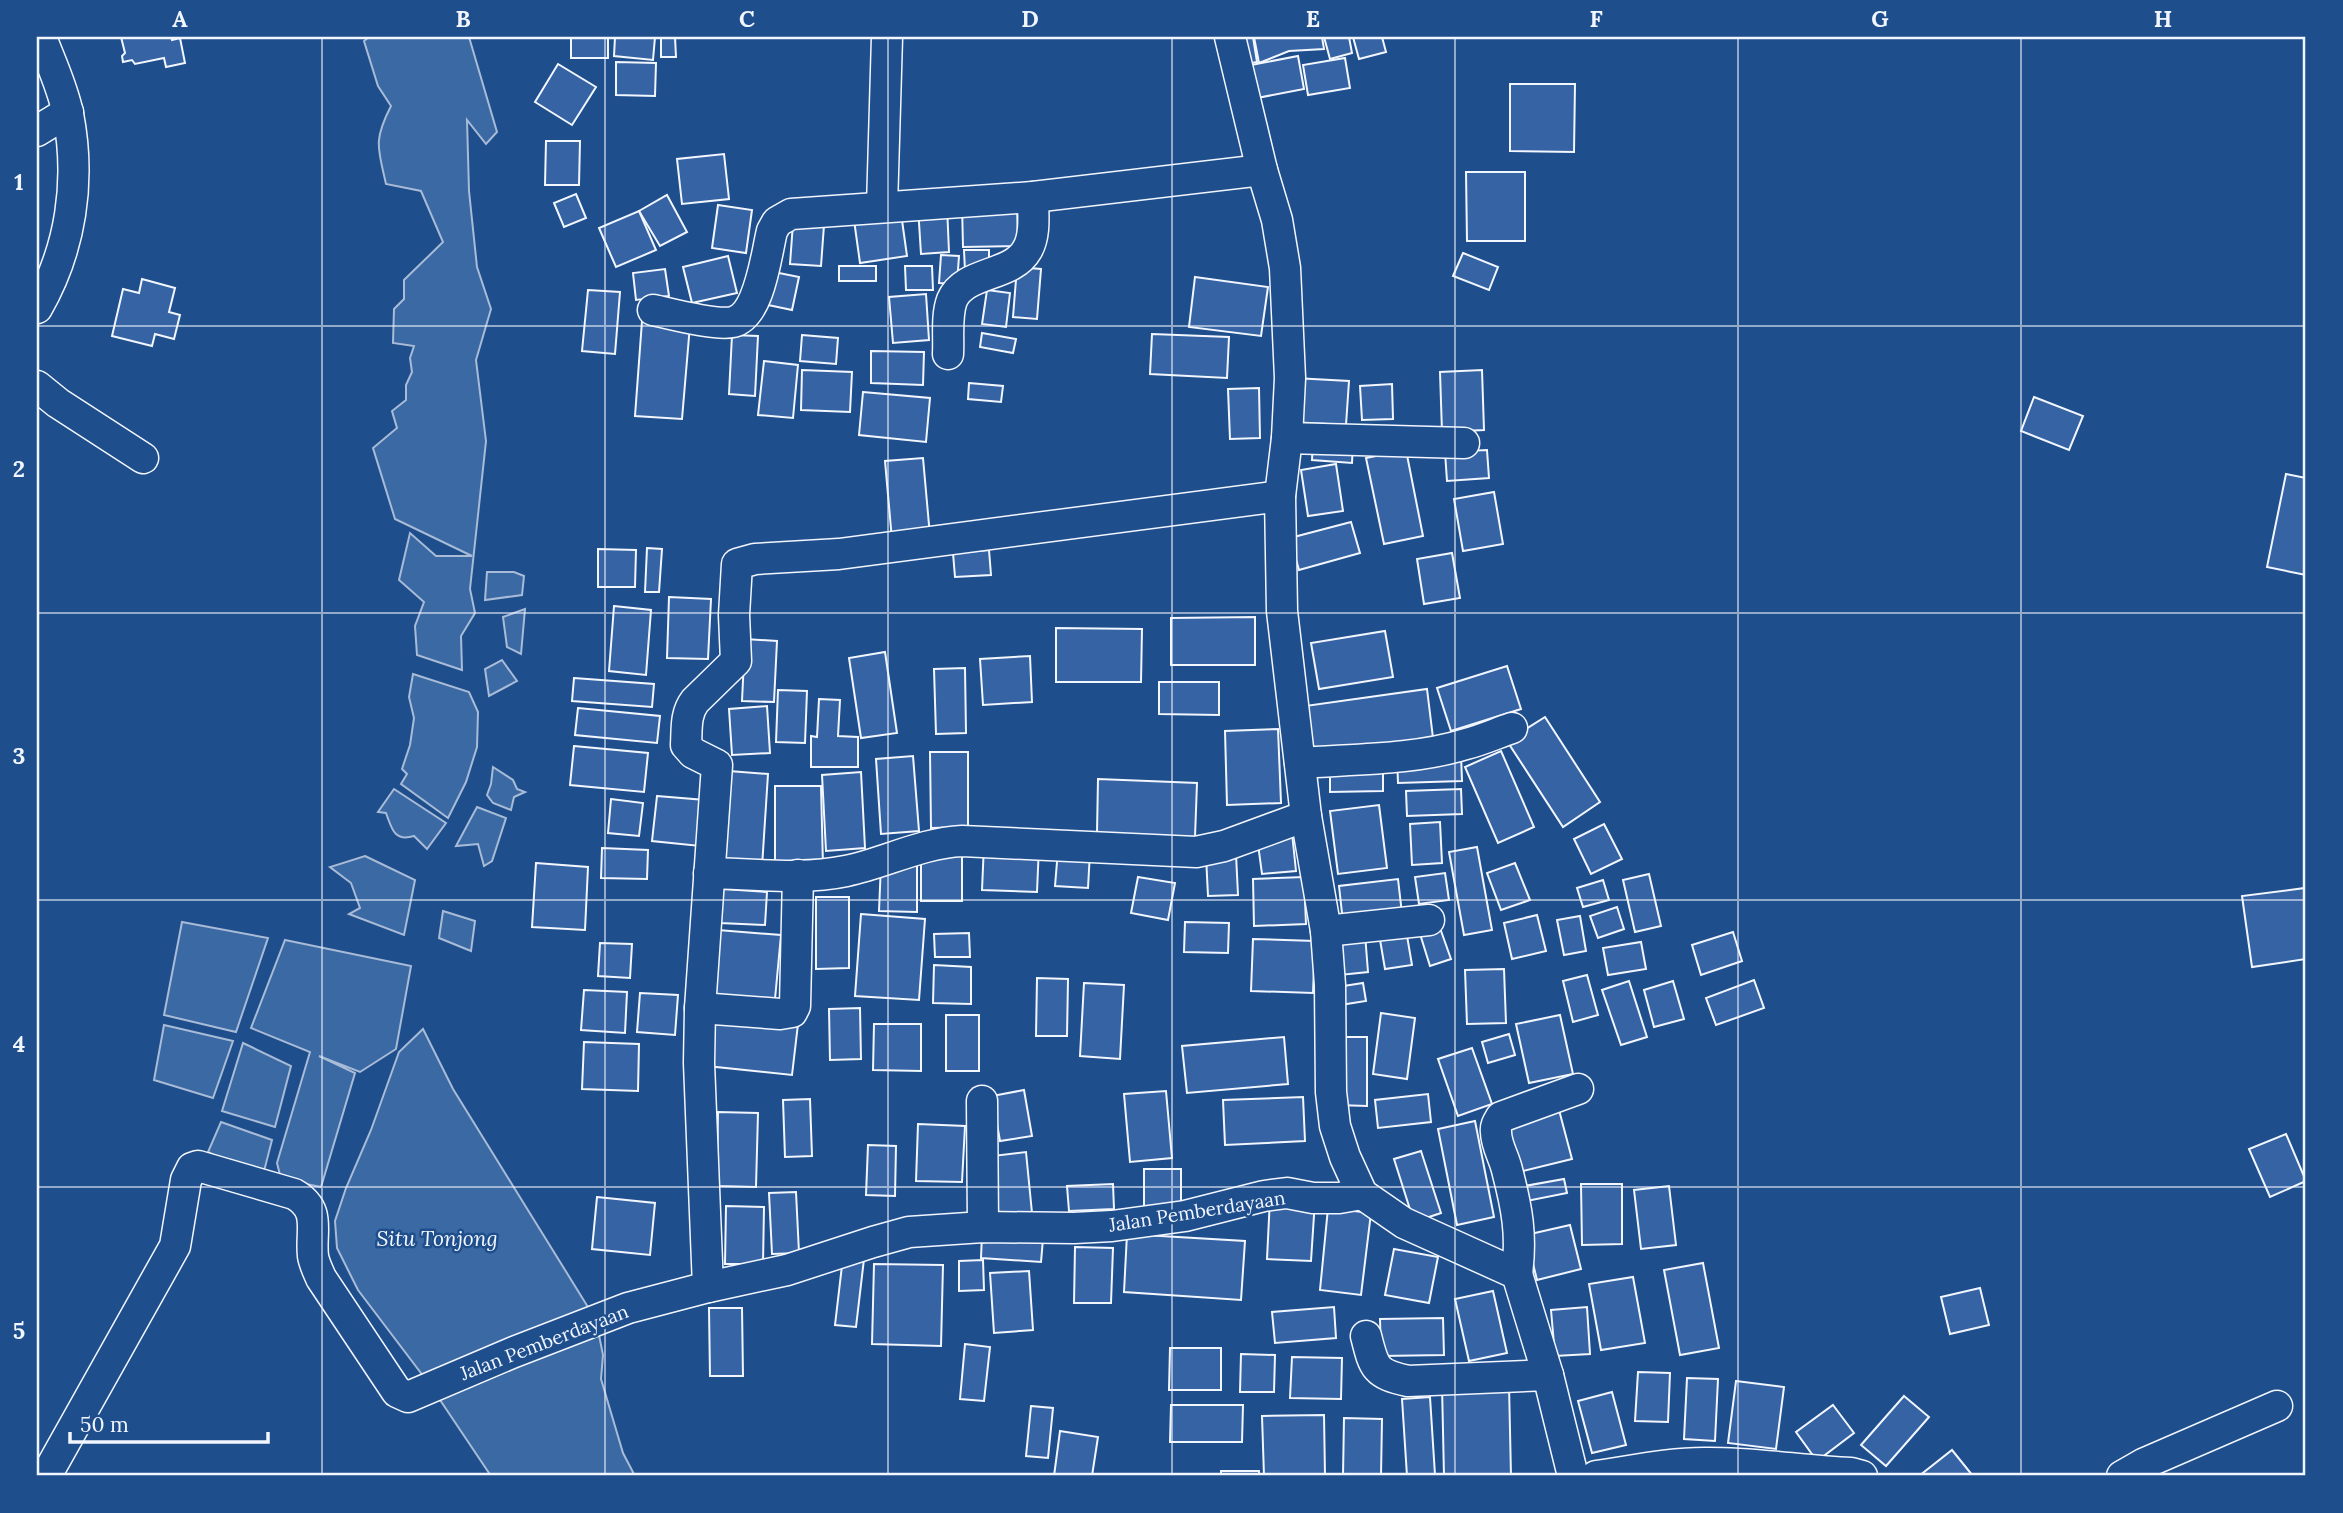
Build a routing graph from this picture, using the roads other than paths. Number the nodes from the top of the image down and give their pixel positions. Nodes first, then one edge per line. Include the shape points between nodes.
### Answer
1 (41, 37) edge
2 (887, 37) edge
3 (1230, 37) edge
4 (68, 112) junction
5 (37, 131) edge
6 (1262, 170) junction
7 (1034, 197) junction
8 (882, 207) junction
9 (48, 258) edge
10 (37, 308) edge
11 (653, 310) dead end
12 (948, 354) dead end
13 (37, 386) edge
14 (1287, 438) junction
15 (1464, 443) dead end
16 (143, 458) dead end
17 (1280, 496) junction
18 (1512, 728) dead end
19 (1300, 763) junction
20 (1306, 816) junction
21 (709, 873) junction
22 (798, 875) junction
23 (1429, 919) dead end
24 (1326, 931) junction
25 (700, 1008) junction
26 (1578, 1089) dead end
27 (982, 1101) dead end
28 (1362, 1194) junction
29 (983, 1227) junction
30 (1517, 1275) junction
31 (708, 1287) junction
32 (1366, 1336) dead end
33 (1548, 1375) junction
34 (2277, 1406) dead end
35 (46, 1476) edge
36 (1573, 1476) edge
37 (1596, 1476) edge
38 (1862, 1476) edge
39 (2122, 1476) edge

1 - 4 street
2 - 8 street
3 - 6 street
4 - 5 street
4 - 9 street via 74,189 69,224
6 - 7 street
6 - 14 street via 1285,268 1290,378
7 - 8 street
7 - 12 street via 1027,251 1017,261 960,289 953,298
8 - 11 street via 802,212 777,222 754,303 747,315 734,322
9 - 10 street
13 - 16 street
14 - 15 street
14 - 17 street
17 - 19 street via 1282,611
17 - 21 street via 737,564 736,661 695,701 688,714 686,745 717,765
18 - 19 street via 1436,751
19 - 20 street
20 - 22 street via 1196,852 944,842 845,872
20 - 24 street
21 - 22 street
21 - 25 street
22 - 25 street via 792,1012
23 - 24 street
24 - 28 street via 1335,1126
25 - 31 street via 699,1113
26 - 30 street via 1502,1117 1495,1129 1518,1222
27 - 29 street
28 - 29 street, Jalan Pemberdayaan via 1313,1198 1287,1193 1185,1216 1112,1226
28 - 30 street via 1404,1223
29 - 31 street, Jalan Pemberdayaan via 909,1232 787,1270
30 - 33 street
31 - 35 street, Jalan Pemberdayaan via 600,1317 412,1396 401,1394 321,1278 313,1256 312,1215 302,1199 198,1166 186,1180 172,1253
32 - 33 street via 1376,1367 1387,1376 1408,1381
33 - 36 street
34 - 39 street
37 - 38 street via 1702,1463

